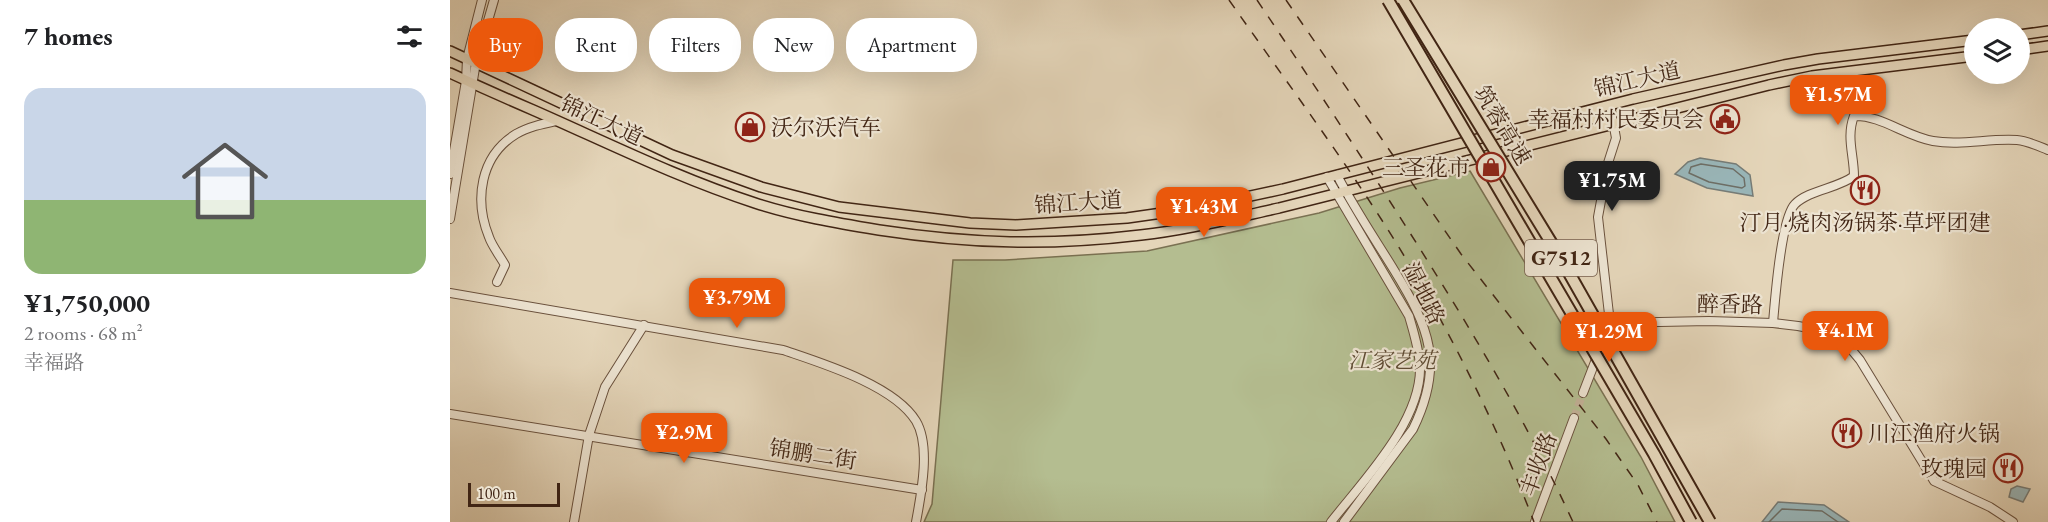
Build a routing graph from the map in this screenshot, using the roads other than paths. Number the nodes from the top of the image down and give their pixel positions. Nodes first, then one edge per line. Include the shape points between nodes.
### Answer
1 (482, 0) edge
2 (494, 0) edge
3 (1388, 0) edge
4 (1403, 0) edge
5 (479, 18) edge
6 (487, 18) edge
7 (2048, 31) edge
8 (2030, 33) edge
9 (1964, 41) edge
10 (2048, 46) edge
11 (2030, 48) edge
12 (450, 51) edge
13 (1964, 57) edge
14 (468, 58) edge
15 (471, 72) edge
16 (496, 72) edge
17 (450, 73) edge
18 (470, 83) junction
19 (1610, 105) junction
20 (556, 121) junction
21 (1613, 123) junction
22 (2048, 150) edge
23 (450, 174) edge
24 (1332, 176) junction
25 (1340, 191) junction
26 (450, 219) edge
27 (497, 282) dead end
28 (450, 293) edge
29 (1610, 323) junction
30 (1773, 323) junction
31 (644, 326) junction
32 (1583, 393) tunnel mouth
33 (450, 414) edge
34 (1574, 418) tunnel mouth
35 (589, 435) junction
36 (1366, 477) junction
37 (1373, 483) junction
38 (922, 490) junction
39 (574, 522) edge
40 (916, 522) edge
41 (1331, 522) edge
42 (1344, 522) edge
43 (1535, 522) edge
44 (1691, 522) edge
45 (1710, 522) edge
46 (2013, 522) edge

1 - 5 street
2 - 6 street
3 - 44 highway, 筑蓉高速 / G7512, bridge
4 - 45 highway, 筑蓉高速 / G7512, bridge via 1560,257
7 - 8 main road
9 - 19 main road, 锦江大道 via 1818,59
10 - 11 main road
12 - 14 main road, 锦江大道
13 - 21 main road, 锦江大道 via 1812,76
15 - 18 street
16 - 24 main road, 锦江大道 via 672,155 761,187 839,207 970,223 1068,223 1190,209
17 - 18 main road, 锦江大道
18 - 20 main road, 锦江大道
18 - 23 street
18 - 26 street
19 - 21 street
19 - 24 main road, 锦江大道
20 - 25 main road, 锦江大道 via 653,165 757,204 820,220 968,241 1069,242 1143,235 1279,208
20 - 27 street via 515,135 495,154 484,173 480,202 484,222 505,265
21 - 25 main road, 锦江大道
21 - 29 street via 1616,138 1598,217
22 - 30 street via 2016,140 1930,140 1867,115 1854,116 1849,138 1854,176 1796,203 1789,214
24 - 25 street, 湿地路
25 - 36 street, 湿地路 via 1409,316 1420,367 1409,415
25 - 37 street, 湿地路 via 1417,307 1430,352 1428,389 1420,416
28 - 31 street
29 - 30 street, 醉香路
29 - 32 street
30 - 46 street, 醉香路 via 1824,331 1850,348 1934,481
31 - 35 street via 605,387
31 - 38 street via 783,350 824,364 897,400 916,422 923,446
33 - 35 street, 锦鹏二街
34 - 43 street, 丰收路
35 - 38 street, 锦鹏二街
35 - 39 street
36 - 37 street
36 - 41 street, 湿地路
37 - 42 street, 湿地路
38 - 40 street

